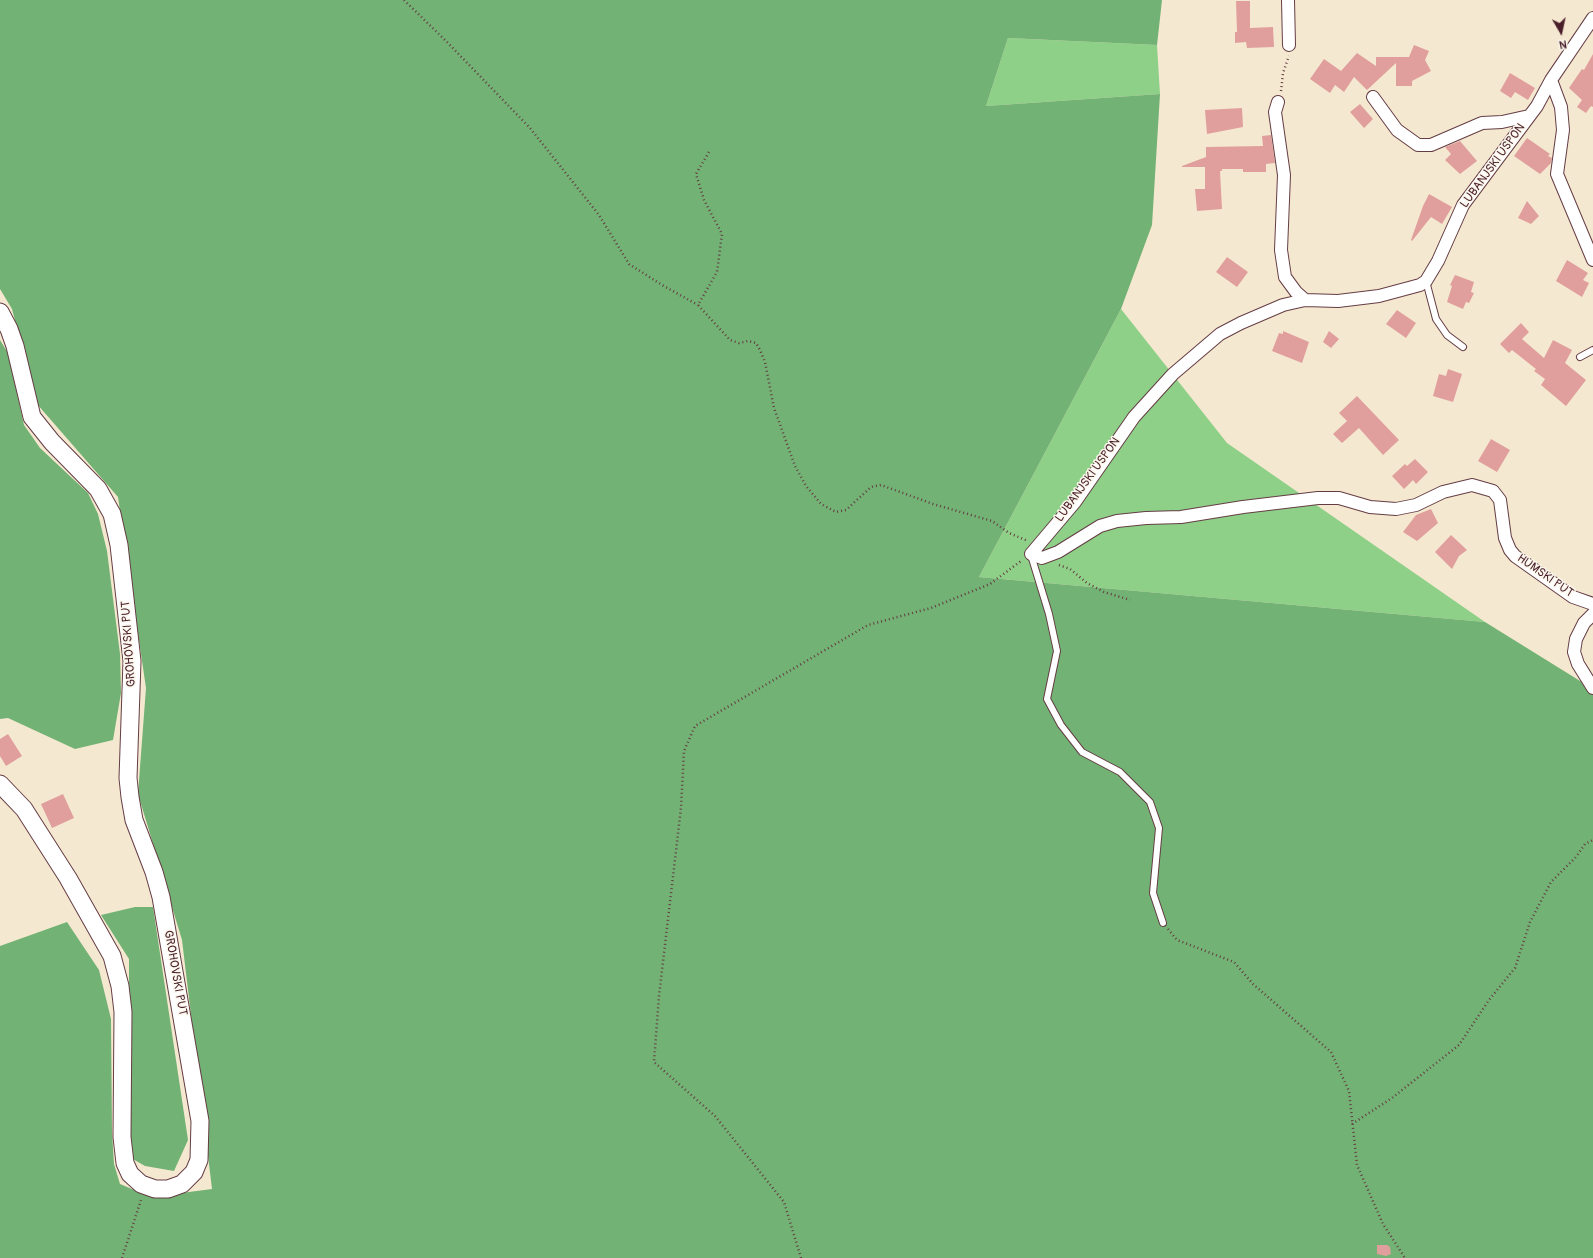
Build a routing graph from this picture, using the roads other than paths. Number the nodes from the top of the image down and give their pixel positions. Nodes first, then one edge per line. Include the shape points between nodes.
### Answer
1 (1288, 0) edge
2 (1593, 18) edge
3 (1289, 45) road end
4 (1551, 80) junction
5 (1373, 97) dead end
6 (1278, 102) road end
7 (1529, 116) junction
8 (1593, 260) edge
9 (1426, 281) junction
10 (1305, 300) junction
11 (0, 312) edge
12 (1464, 347) dead end
13 (1593, 350) edge
14 (1580, 357) dead end
15 (1037, 552) junction
16 (1593, 604) edge
17 (1593, 614) edge
18 (1593, 688) edge
19 (0, 784) edge
20 (1163, 923) road end

1 - 3 street
2 - 4 street, LUBANJSKI USPON
4 - 7 street, LUBANJSKI USPON
4 - 8 street via 1561,107 1563,130 1557,174
5 - 7 street, LUBANJSKI USPON via 1397,130 1418,145 1431,145 1482,123
6 - 10 street via 1276,112 1284,174 1282,256 1285,277
7 - 9 street, LUBANJSKI USPON via 1463,205 1438,261
9 - 10 street, LUBANJSKI USPON via 1420,285 1378,296 1338,301
9 - 12 lane via 1436,319 1447,335
10 - 15 street, LUBANJSKI USPON via 1283,305 1220,334 1172,374 1134,417
11 - 19 main road, GROHOVSKI PUT via 15,346 32,416 52,442 98,489 112,514 119,545 132,661 128,778 130,797 134,820 161,897 193,1073 200,1129 199,1160 194,1172 182,1184 168,1189 155,1189 141,1184 130,1174 125,1163 122,1137 123,1012 120,986 112,956 68,878 24,809
13 - 14 lane
15 - 16 street, HUMSKI PUT via 1058,552 1100,526 1117,521 1181,518 1318,498 1339,498 1370,507 1396,509 1472,485 1493,491 1500,500 1505,538 1515,556 1573,597
15 - 20 lane via 1057,651 1047,699 1061,725 1082,752 1120,772 1150,802 1158,828 1153,893
17 - 18 street via 1584,623 1576,639 1574,652 1578,664

